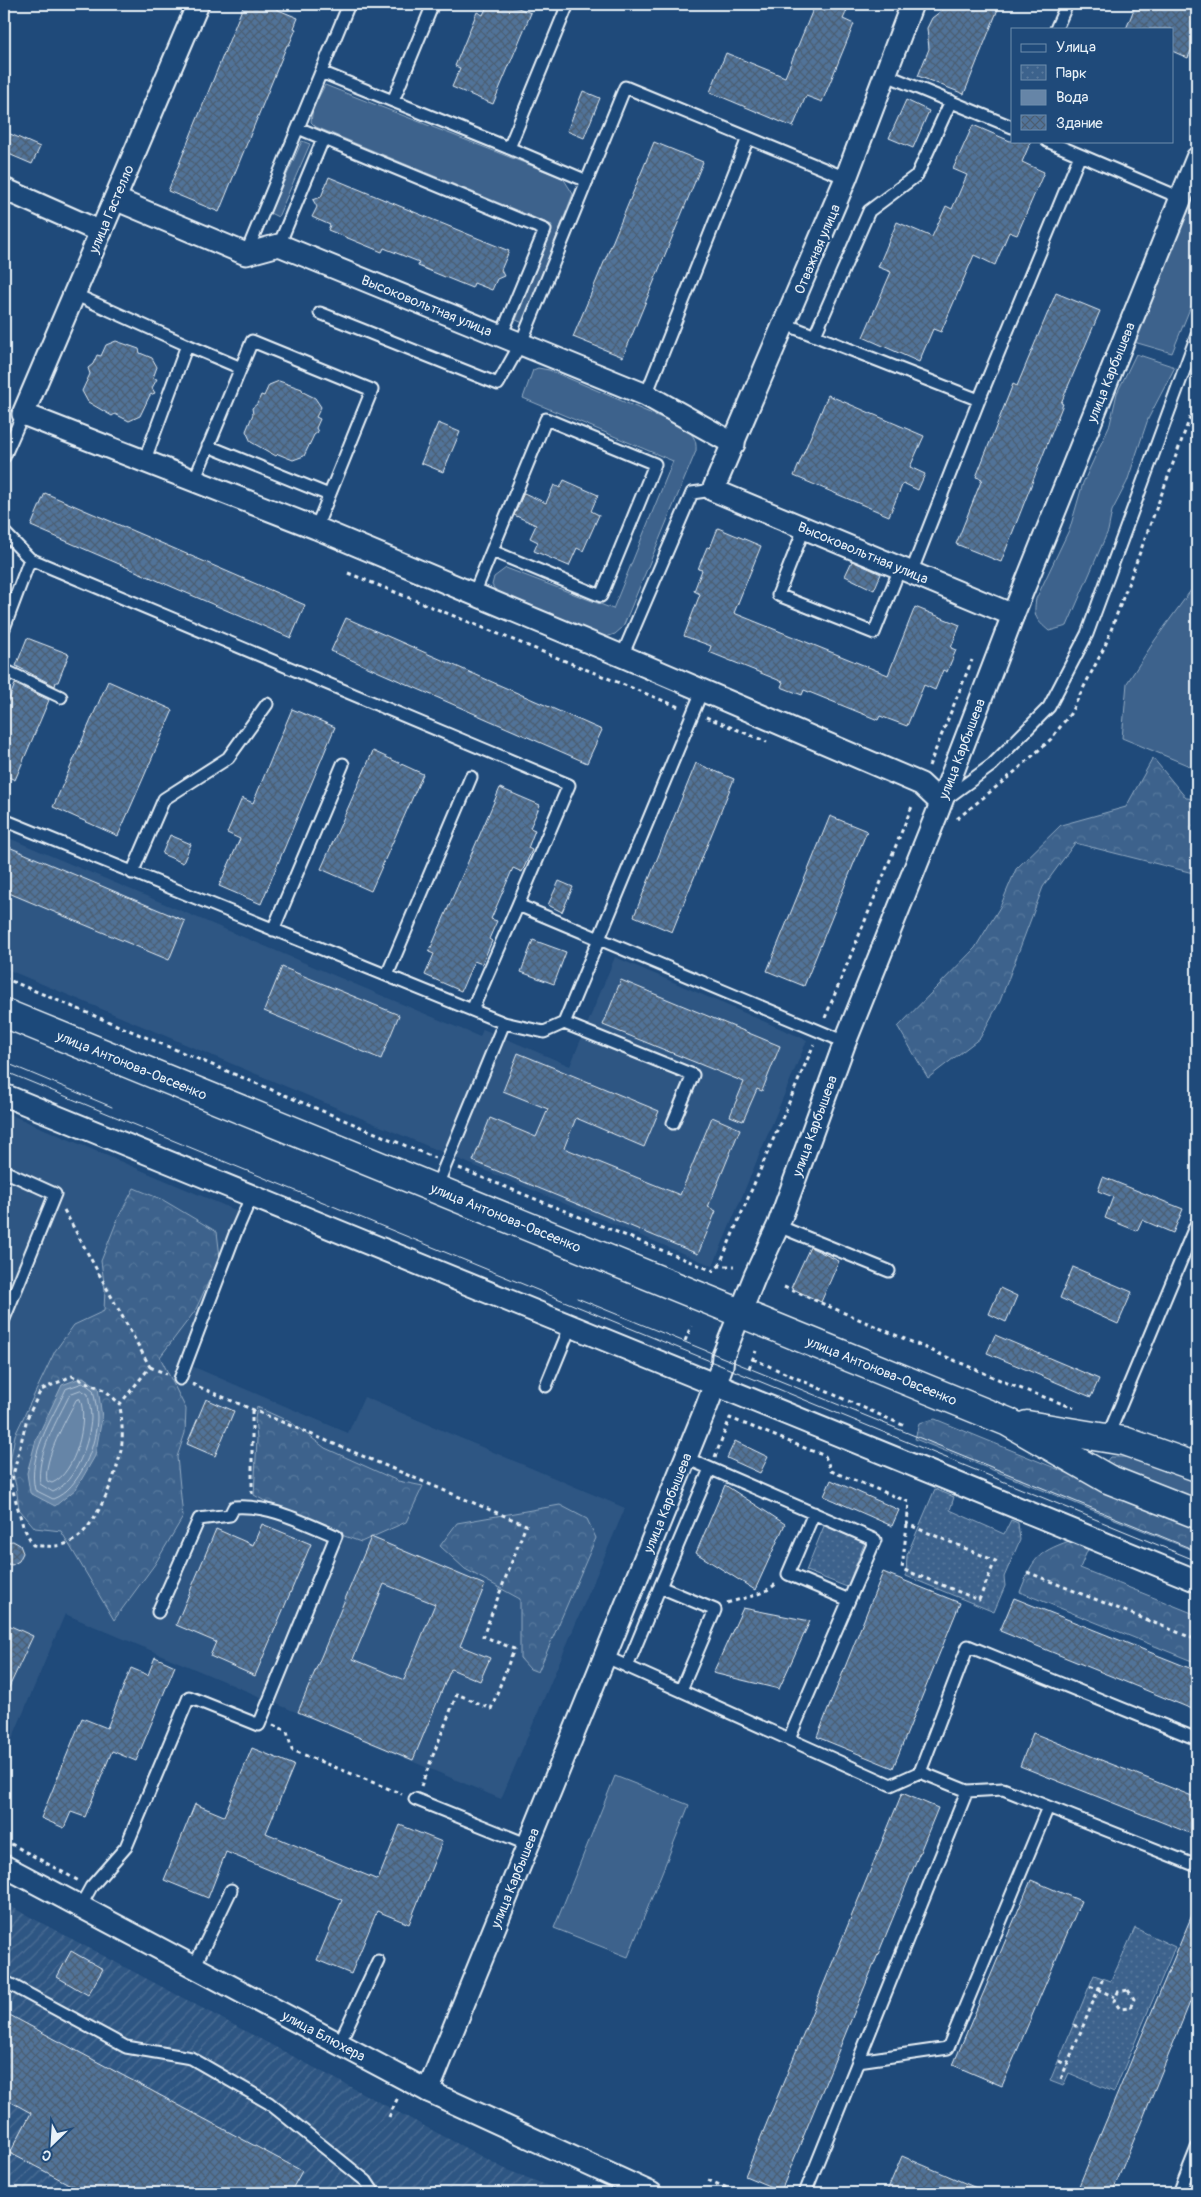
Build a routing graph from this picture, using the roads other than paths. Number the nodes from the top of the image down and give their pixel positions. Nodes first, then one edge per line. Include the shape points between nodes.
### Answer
1 (198, 4) edge
2 (348, 4) edge
3 (433, 4) edge
4 (568, 4) edge
5 (912, 4) edge
6 (1067, 4) edge
7 (1056, 28) edge
8 (321, 72) junction
9 (884, 74) junction
10 (393, 101) junction
11 (951, 101) junction
12 (1011, 127) edge
13 (298, 128) junction
14 (748, 138) junction
15 (323, 139) junction
16 (1049, 142) edge
17 (509, 148) junction
18 (1080, 155) junction
19 (1197, 158) edge
20 (846, 178) junction
21 (588, 181) junction
22 (4, 188) edge
23 (1181, 198) junction
24 (115, 200) junction
25 (101, 232) junction
26 (279, 244) junction
27 (246, 254) junction
28 (74, 294) junction
29 (320, 314) dead end
30 (785, 324) junction
31 (1197, 335) edge
32 (501, 336) junction
33 (815, 336) junction
34 (521, 343) junction
35 (187, 345) junction
36 (241, 368) junction
37 (646, 395) junction
38 (979, 400) junction
39 (22, 414) junction
40 (734, 444) junction
41 (208, 446) junction
42 (4, 457) edge
43 (144, 462) junction
44 (194, 481) junction
45 (713, 490) junction
46 (329, 495) junction
47 (316, 528) junction
48 (804, 529) junction
49 (4, 532) edge
50 (492, 551) junction
51 (30, 558) junction
52 (905, 571) junction
53 (474, 594) junction
54 (1013, 615) junction
55 (4, 628) edge
56 (622, 656) junction
57 (4, 670) edge
58 (702, 690) junction
59 (61, 697) dead end
60 (267, 704) dead end
61 (343, 764) dead end
62 (471, 777) dead end
63 (938, 809) junction
64 (4, 820) edge
65 (132, 873) junction
66 (518, 905) junction
67 (274, 930) junction
68 (600, 939) junction
69 (387, 975) junction
70 (472, 1010) junction
71 (4, 1013) edge
72 (564, 1023) junction
73 (504, 1024) junction
74 (845, 1042) junction
75 (4, 1095) edge
76 (673, 1124) dead end
77 (4, 1171) edge
78 (436, 1188) junction
79 (252, 1195) junction
80 (1197, 1222) edge
81 (778, 1226) junction
82 (889, 1271) dead end
83 (741, 1314) junction
84 (4, 1319) edge
85 (571, 1325) junction
86 (180, 1379) road end
87 (715, 1384) junction
88 (546, 1386) dead end
89 (1008, 1422) junction
90 (1107, 1438) junction
91 (686, 1458) junction
92 (1197, 1467) edge
93 (710, 1468) junction
94 (814, 1514) junction
95 (1197, 1514) edge
96 (1197, 1581) edge
97 (660, 1587) junction
98 (849, 1600) junction
99 (158, 1612) dead end
100 (606, 1657) junction
101 (627, 1666) junction
102 (681, 1690) junction
103 (789, 1739) junction
104 (1197, 1739) edge
105 (920, 1772) junction
106 (967, 1791) junction
107 (415, 1799) road end
108 (1048, 1807) junction
109 (529, 1845) junction
110 (4, 1866) edge
111 (1197, 1866) edge
112 (231, 1890) dead end
113 (80, 1907) junction
114 (378, 1961) dead end
115 (194, 1967) junction
116 (4, 1980) edge
117 (339, 2044) junction
118 (858, 2061) junction
119 (428, 2092) junction
120 (1197, 2148) edge
121 (638, 2191) edge
122 (374, 2193) edge
123 (805, 2193) edge
124 (1179, 2193) edge

1 - 24 street, улица Гастелло
2 - 8 lane
3 - 10 lane
4 - 17 lane
5 - 9 street, Отважная улица
6 - 7 lane
8 - 10 lane
8 - 13 lane
9 - 11 lane
9 - 20 street, Отважная улица
10 - 17 lane
11 - 12 lane
11 - 33 lane via 917,175 869,211
13 - 15 lane
13 - 27 lane
14 - 20 lane
14 - 21 lane via 626,87
14 - 37 lane
15 - 26 lane
15 - 32 lane via 544,230
16 - 18 lane
17 - 21 lane
18 - 23 lane
18 - 38 lane
19 - 23 street, улица Карбышева
20 - 30 street, Отважная улица
21 - 34 lane
22 - 25 street
23 - 54 street, улица Карбышева
24 - 25 street, улица Гастелло
24 - 27 street
25 - 28 street, улица Гастелло
26 - 27 street
26 - 32 street, Высоковольтная улица
28 - 35 lane
28 - 39 street, улица Гастелло
29 - 34 lane via 498,384
30 - 33 lane
30 - 40 street, Отважная улица
31 - 63 lane via 1087,634 1049,707 992,765
32 - 34 street, Высоковольтная улица
33 - 38 lane
34 - 37 street, Высоковольтная улица
35 - 36 lane
35 - 43 lane
36 - 41 lane
36 - 46 lane via 252,340 372,390
37 - 40 street, Высоковольтная улица
38 - 52 lane
39 - 42 lane
39 - 43 street
40 - 45 street, Отважная улица
41 - 44 lane
41 - 46 lane
43 - 44 street
44 - 47 street
45 - 48 street, Высоковольтная улица
45 - 56 lane via 692,493
46 - 47 lane
47 - 53 street
48 - 52 street, Высоковольтная улица
48 - 52 lane via 778,595 874,634
49 - 51 lane
50 - 50 lane via 546,419 655,464 600,596
50 - 53 lane
51 - 55 lane
51 - 66 lane via 569,785
52 - 54 street, Высоковольтная улица
53 - 56 street
54 - 63 street, улица Карбышева
56 - 58 street
57 - 59 lane
58 - 63 street via 921,784
58 - 68 lane
60 - 65 lane via 228,758 164,799
61 - 67 lane
62 - 69 lane
63 - 74 street, улица Карбышева
64 - 65 lane
65 - 67 lane
66 - 68 lane
66 - 70 lane
67 - 69 lane
68 - 72 lane
68 - 74 lane
69 - 70 lane
70 - 73 lane
71 - 78 main road, улица Антонова-Овсеенко
72 - 73 lane via 544,1032
72 - 76 lane via 693,1075
73 - 78 lane
74 - 81 street, улица Карбышева
75 - 79 street
77 - 84 lane via 55,1194
78 - 83 main road, улица Антонова-Овсеенко
79 - 85 street
79 - 86 lane
80 - 90 lane
81 - 82 lane
81 - 83 street, улица Карбышева
83 - 87 street, улица Карбышева
83 - 89 main road, улица Антонова-Овсеенко
85 - 87 street
85 - 88 lane
87 - 91 street, улица Карбышева
87 - 96 street
89 - 90 main road, улица Антонова-Овсеенко
89 - 95 main road, улица Антонова-Овсеенко via 1108,1479
90 - 92 main road, улица Антонова-Овсеенко
91 - 93 lane
91 - 100 street, улица Карбышева
93 - 94 lane
93 - 97 lane
94 - 98 lane via 788,1574
94 - 98 lane via 875,1540
97 - 101 lane
97 - 102 lane via 715,1610
98 - 103 lane
99 - 113 lane via 199,1519 230,1515 234,1507 252,1506 336,1536 259,1726 189,1697 126,1847 91,1887
100 - 101 lane
100 - 109 street, улица Карбышева
101 - 102 lane
102 - 103 lane
103 - 105 lane via 891,1785
104 - 105 lane via 968,1646
105 - 106 lane
106 - 108 lane via 1003,1789
106 - 118 lane
107 - 109 lane
108 - 111 lane
108 - 118 lane via 948,2048
109 - 119 street, улица Карбышева
110 - 113 street, улица Блюхера
112 - 115 lane
113 - 115 street, улица Блюхера
114 - 117 lane
115 - 117 street, улица Блюхера
116 - 122 lane via 126,2047 191,2058 269,2103 366,2181
117 - 119 street, улица Блюхера
118 - 123 lane
119 - 121 street, улица Блюхера
120 - 124 lane

